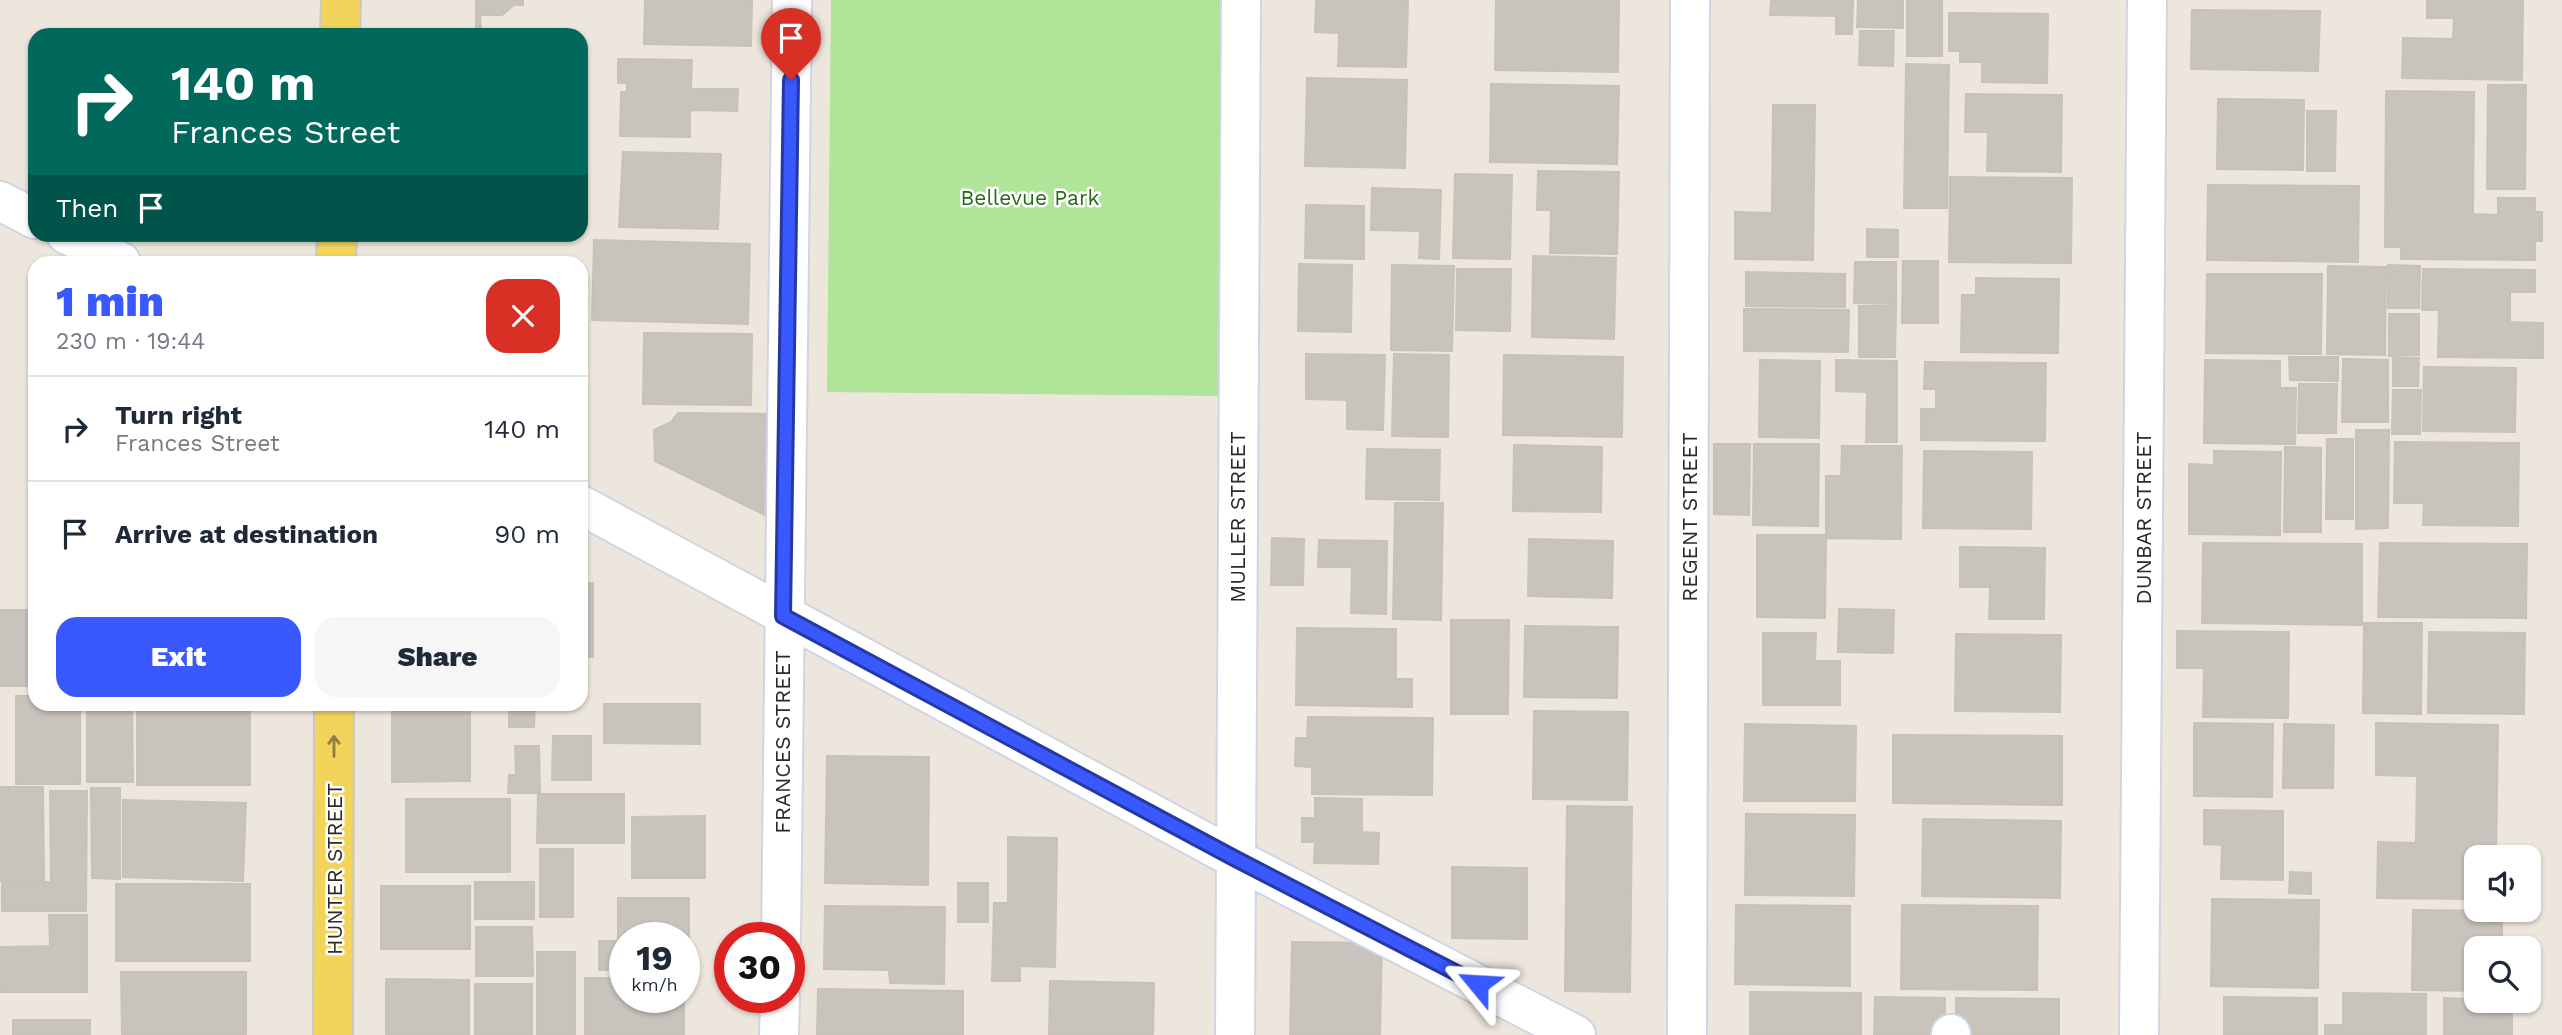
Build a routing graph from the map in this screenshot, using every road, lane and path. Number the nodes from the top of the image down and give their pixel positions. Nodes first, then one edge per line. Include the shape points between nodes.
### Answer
1 (341, 0) edge
2 (792, 0) edge
3 (1241, 0) edge
4 (1690, 0) edge
5 (2147, 0) edge
6 (340, 28) edge
7 (0, 201) edge
8 (28, 215) edge
9 (82, 242) edge
10 (109, 256) edge
11 (588, 509) edge
12 (783, 616) junction
13 (334, 711) edge
14 (1234, 858) junction
15 (780, 922) edge
16 (780, 1013) edge
17 (334, 1035) edge
18 (779, 1035) edge
19 (1235, 1035) edge
20 (1576, 1035) edge
21 (1687, 1035) edge
22 (2139, 1035) edge

1 - 6 main road
2 - 12 street, FRANCES STREET
3 - 14 street, MULLER STREET
4 - 21 street, REGENT STREET
5 - 22 street, DUNBAR STREET
7 - 8 street
9 - 10 street
11 - 12 street
12 - 14 street
12 - 15 street, FRANCES STREET
17 -> 13 main road, HUNTER STREET
14 - 19 street, MULLER STREET
14 - 20 street
16 - 18 street

